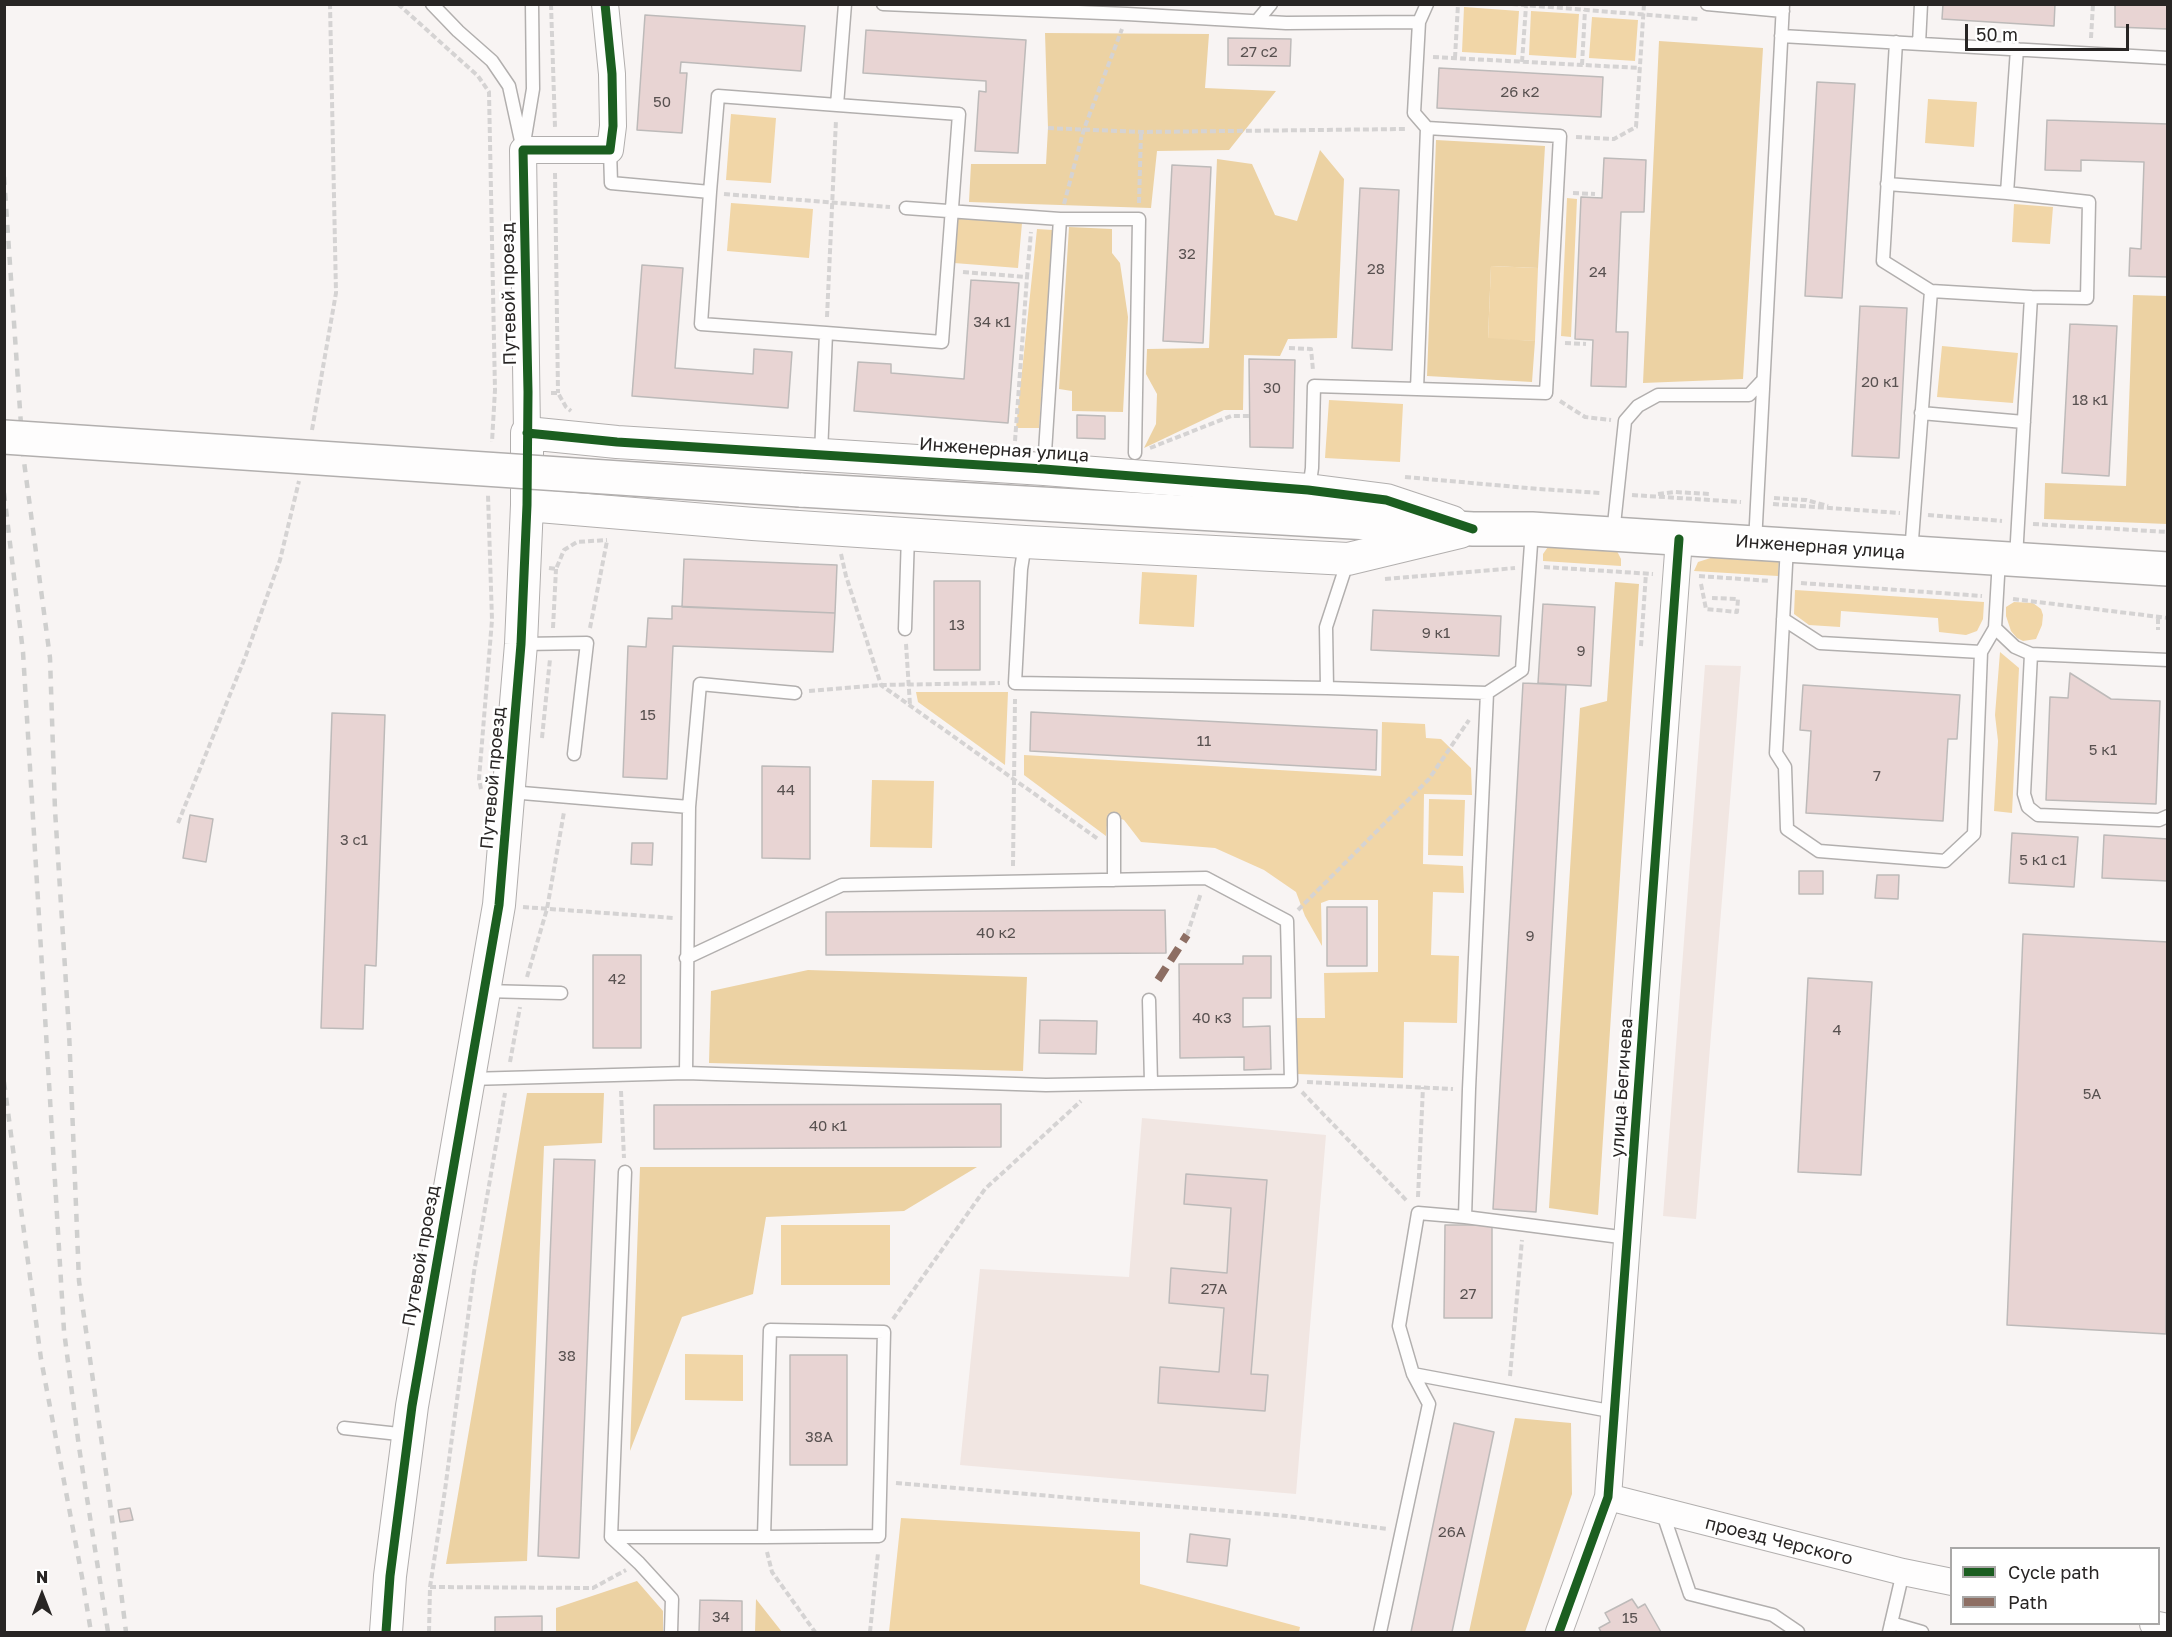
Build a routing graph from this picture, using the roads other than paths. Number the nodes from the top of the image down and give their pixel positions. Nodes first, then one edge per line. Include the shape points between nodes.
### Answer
1 (432, 4) edge
2 (532, 4) edge
3 (605, 4) edge
4 (845, 4) edge
5 (883, 4) edge
6 (1271, 4) edge
7 (1427, 4) edge
8 (1707, 4) edge
9 (1921, 4) edge
10 (1783, 8) edge
11 (1257, 21) junction
12 (1419, 22) junction
13 (1781, 36) junction
14 (1896, 42) junction
15 (1919, 44) junction
16 (2017, 49) junction
17 (2168, 58) edge
18 (837, 105) junction
19 (1427, 128) junction
20 (523, 150) junction
21 (610, 150) junction
22 (1887, 184) junction
23 (711, 192) junction
24 (2007, 193) junction
25 (906, 208) road end
26 (951, 211) junction
27 (1060, 219) junction
28 (1931, 291) junction
29 (2031, 297) junction
30 (826, 333) junction
31 (1763, 380) junction
32 (1417, 389) junction
33 (1922, 413) junction
34 (2024, 422) junction
35 (527, 432) junction
36 (4, 437) edge
37 (1135, 453) road end
38 (821, 454) junction
39 (1044, 469) junction
40 (1308, 490) junction
41 (527, 505) junction
42 (1473, 529) junction
43 (1532, 529) junction
44 (909, 533) junction
45 (1613, 534) junction
46 (1679, 538) junction
47 (1025, 542) junction
48 (1755, 543) junction
49 (1787, 545) junction
50 (1911, 553) junction
51 (1348, 559) junction
52 (2008, 559) junction
53 (2168, 569) edge
54 (1783, 619) junction
55 (1995, 628) junction
56 (905, 629) road end
57 (521, 644) junction
58 (1981, 652) junction
59 (2031, 654) junction
60 (2168, 660) edge
61 (1327, 688) junction
62 (795, 693) road end
63 (1487, 693) junction
64 (574, 754) dead end
65 (495, 791) junction
66 (689, 807) junction
67 (2168, 816) edge
68 (1114, 819) dead end
69 (1114, 880) junction
70 (686, 958) junction
71 (483, 991) junction
72 (561, 993) dead end
73 (1149, 1000) dead end
74 (686, 1073) junction
75 (468, 1079) junction
76 (1151, 1083) junction
77 (625, 1172) road end
78 (1465, 1217) junction
79 (1628, 1238) junction
80 (1413, 1374) junction
81 (1615, 1412) junction
82 (344, 1428) dead end
83 (409, 1435) junction
84 (1608, 1497) junction
85 (1662, 1512) junction
86 (611, 1537) junction
87 (764, 1537) junction
88 (1903, 1572) junction
89 (1950, 1582) edge
90 (1890, 1628) edge
91 (386, 1632) edge
92 (671, 1632) edge
93 (1380, 1632) edge
94 (1559, 1632) edge
95 (1798, 1632) edge
96 (1922, 1632) edge

1 - 20 lane via 492,61 509,86
2 - 20 lane via 533,89
3 - 21 street via 612,74
4 - 18 lane
5 - 11 lane
6 - 11 lane
7 - 12 lane
8 - 10 lane
9 - 15 lane
10 - 13 lane
11 - 12 lane
12 - 19 lane via 1414,113
13 - 14 lane
13 - 31 lane
14 - 15 lane
14 - 22 lane
15 - 16 lane
16 - 17 lane
16 - 24 lane
18 - 23 lane via 718,96
18 - 26 lane via 959,114
19 - 32 lane
19 - 32 lane via 1560,136 1546,393
20 - 21 street
20 - 35 street, Путевой проезд
21 - 23 lane via 611,183
22 - 24 lane
22 - 28 lane via 1883,261
23 - 30 lane via 701,324
24 - 29 lane via 2089,202 2087,298
25 - 26 lane
26 - 27 lane
26 - 30 lane via 942,342
27 - 37 lane via 1139,219
27 - 39 lane
28 - 29 lane
28 - 33 lane
29 - 34 lane
30 - 38 lane
31 - 45 lane via 1749,395 1658,395 1638,406 1625,421
31 - 48 lane
32 - 40 lane via 1315,386
33 - 34 lane
33 - 50 lane
34 - 52 lane
35 - 38 street, Инженерная улица via 617,442
35 - 41 street, Путевой проезд
36 - 42 main road, bridge via 800,490
38 - 39 street, Инженерная улица
39 - 40 street, Инженерная улица
40 - 42 street, Инженерная улица via 1386,500
41 - 44 street, Инженерная улица
41 - 57 street, Путевой проезд
42 - 43 main road, Инженерная улица
42 - 51 street, Инженерная улица
43 - 45 main road, Инженерная улица
43 - 63 lane via 1522,670
44 - 47 street, Инженерная улица
44 - 56 lane
45 - 46 main road, Инженерная улица
46 - 48 main road, Инженерная улица
46 - 79 street, улица Бегичева via 1688,576
47 - 51 street, Инженерная улица
47 - 61 lane via 1015,683
48 - 49 main road, Инженерная улица
49 - 50 main road, Инженерная улица
49 - 54 lane
50 - 52 main road, Инженерная улица
51 - 61 lane via 1326,627
52 - 53 main road, Инженерная улица
52 - 55 lane
54 - 58 lane via 1820,643
54 - 58 lane via 1776,753 1785,767 1787,829 1819,851 1945,861 1974,834
55 - 58 lane
55 - 59 lane via 2015,647
57 - 64 lane via 587,643
57 - 65 street, Путевой проезд
59 - 60 lane
59 - 67 lane via 2024,794 2028,807 2038,815 2159,820
61 - 63 lane
62 - 66 lane via 700,684
63 - 78 lane
65 - 66 lane
65 - 71 street, Путевой проезд via 499,905
66 - 70 lane
68 - 69 lane
69 - 70 lane via 842,885
69 - 76 lane via 1206,878 1287,921 1291,1081
70 - 74 lane
71 - 72 lane
71 - 75 street, Путевой проезд
73 - 76 lane
74 - 75 lane
74 - 76 lane via 1046,1084
75 - 83 street, Путевой проезд
77 - 86 lane
78 - 79 lane
78 - 80 lane via 1418,1213 1398,1326
79 - 81 street, улица Бегичева
80 - 81 lane
80 - 93 lane via 1429,1404
81 - 84 street, улица Бегичева
82 - 83 lane
83 - 91 street, Путевой проезд
84 - 85 street, проезд Черского
84 - 94 street, улица Бегичева
85 - 88 street, проезд Черского
85 - 95 lane via 1690,1594 1773,1615
86 - 87 lane
86 - 92 lane via 672,1599
87 - 87 lane via 770,1330 884,1332 879,1536
88 - 89 street, проезд Черского
88 - 90 lane
90 - 96 lane

